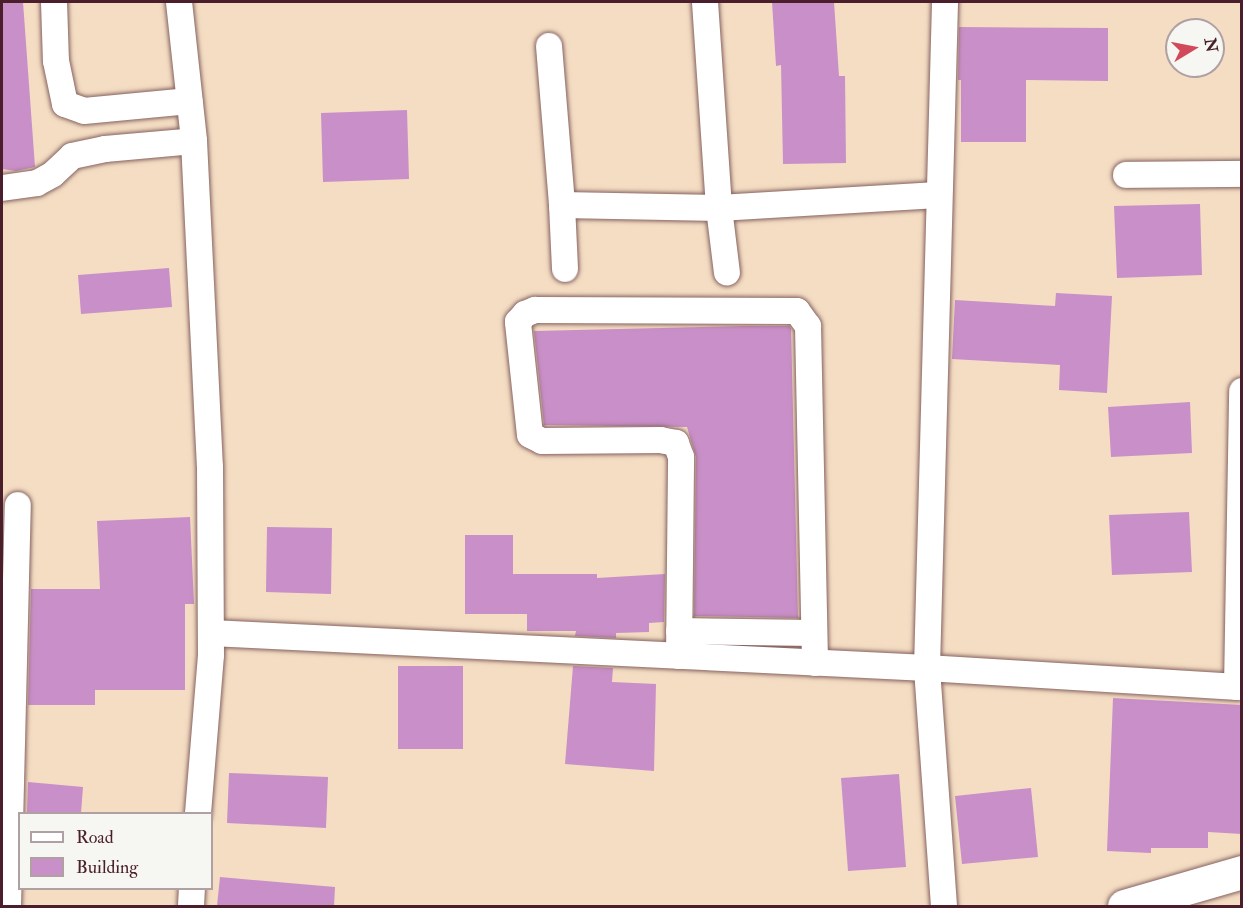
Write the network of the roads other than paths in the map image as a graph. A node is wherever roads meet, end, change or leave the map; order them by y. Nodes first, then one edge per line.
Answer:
1 (54, 2) edge
2 (179, 2) edge
3 (705, 2) edge
4 (945, 2) edge
5 (549, 46) dead end
6 (190, 101) junction
7 (194, 141) junction
8 (1242, 174) edge
9 (1126, 175) dead end
10 (2, 188) edge
11 (938, 195) junction
12 (562, 205) junction
13 (719, 208) junction
14 (565, 269) dead end
15 (727, 273) dead end
16 (1242, 390) edge
17 (18, 504) dead end
18 (211, 633) junction
19 (814, 633) junction
20 (679, 643) junction
21 (815, 663) junction
22 (927, 668) junction
23 (198, 812) edge
24 (1242, 872) edge
25 (192, 890) edge
26 (8, 906) edge
27 (191, 906) edge
28 (944, 906) edge
29 (1124, 906) edge

1 - 6 street
2 - 6 street
3 - 13 street
4 - 11 street
5 - 12 street
6 - 7 street
7 - 10 street
7 - 18 street
8 - 9 street
11 - 13 street
11 - 22 street
12 - 13 street
12 - 14 street
13 - 15 street
16 - 22 street
17 - 26 street
18 - 20 street
18 - 23 street
19 - 20 street
19 - 20 street
19 - 21 street
20 - 21 street
21 - 22 street
22 - 28 street
24 - 29 street
25 - 27 street

